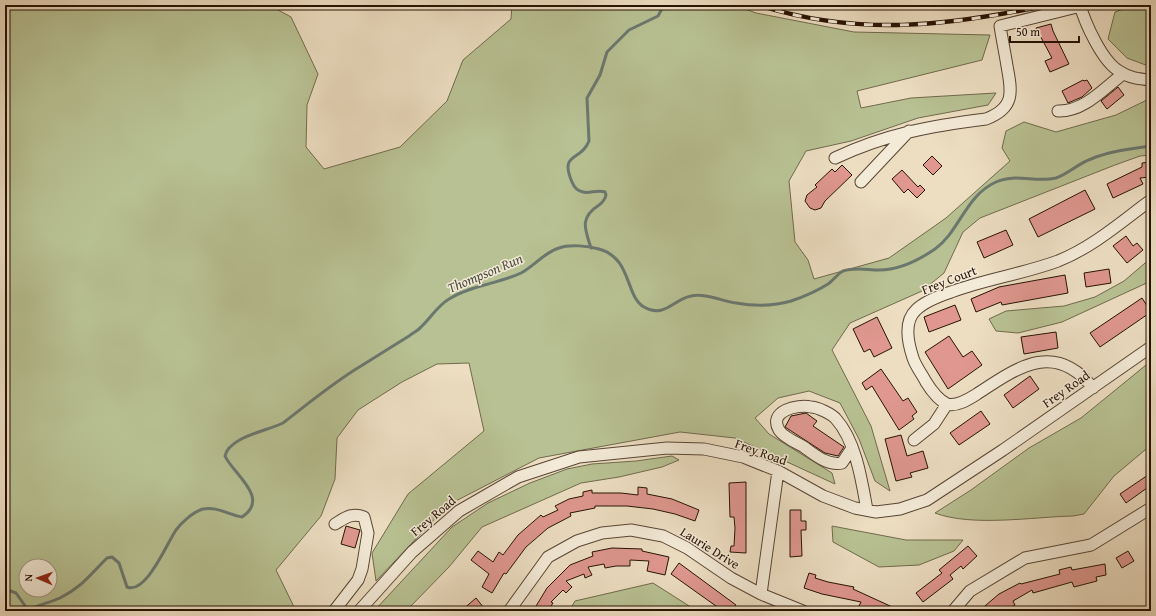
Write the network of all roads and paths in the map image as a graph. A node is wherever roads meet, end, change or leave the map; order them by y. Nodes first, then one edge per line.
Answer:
1 (1081, 6) edge
2 (1124, 74) junction
3 (1151, 80) edge
4 (1058, 111) dead end
5 (909, 130) junction
6 (835, 158) dead end
7 (861, 182) dead end
8 (1151, 200) edge
9 (1151, 347) edge
10 (1093, 388) junction
11 (947, 404) junction
12 (914, 440) dead end
13 (852, 448) junction
14 (778, 471) junction
15 (1151, 508) edge
16 (867, 510) junction
17 (335, 524) dead end
18 (761, 594) junction
19 (334, 611) edge
20 (359, 611) edge
21 (509, 611) edge
22 (803, 611) edge
23 (953, 611) edge

1 - 2 street
1 - 5 street
2 - 3 street
2 - 4 street
5 - 6 street
5 - 7 street
8 - 11 street, Frey Court
9 - 10 street, Frey Road
10 - 11 street
10 - 16 street, Frey Road
11 - 12 street
13 - 13 street
13 - 16 street
14 - 16 street, Frey Road
14 - 18 street
14 - 20 street, Frey Road
15 - 23 street
17 - 19 street
18 - 21 street, Laurie Drive
18 - 22 street, Laurie Drive

